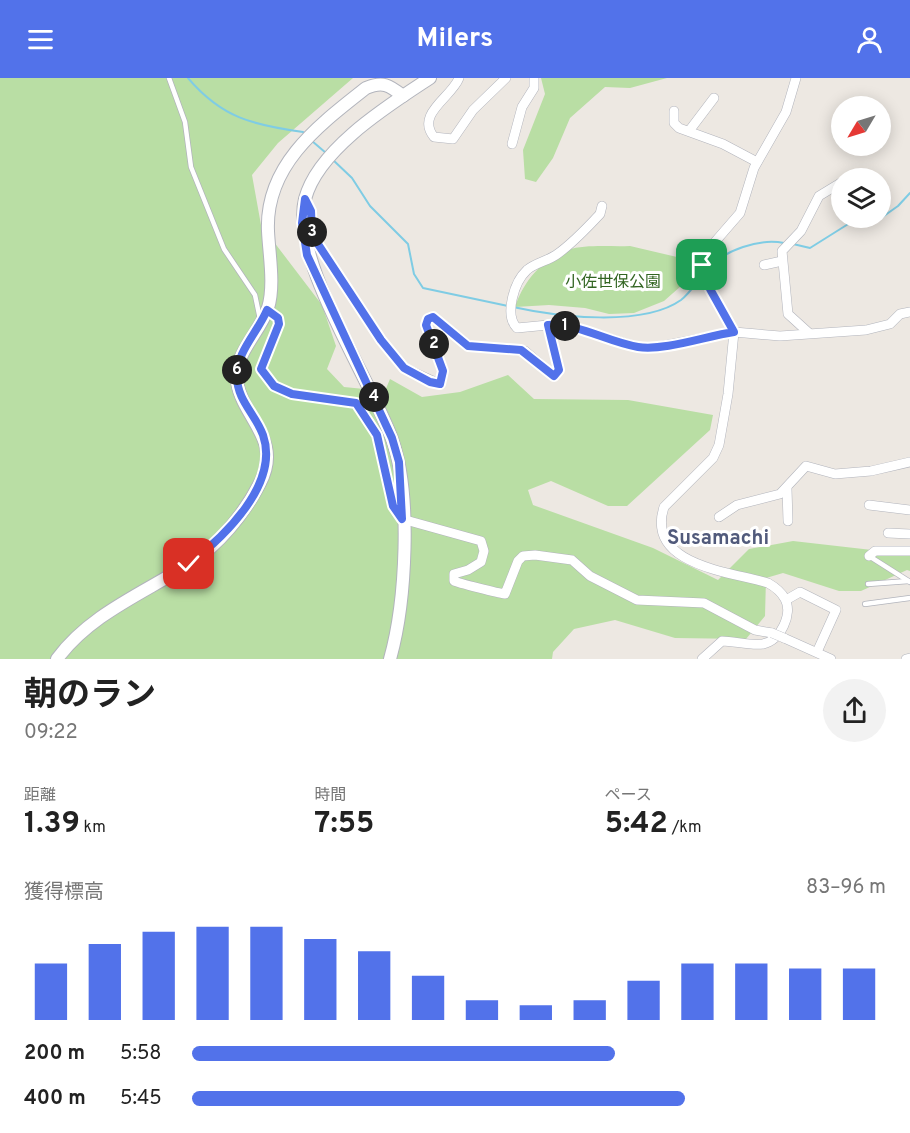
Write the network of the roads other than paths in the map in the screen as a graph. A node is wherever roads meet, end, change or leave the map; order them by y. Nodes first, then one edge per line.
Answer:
1 (169, 78) edge
2 (430, 78) edge
3 (459, 78) edge
4 (506, 78) edge
5 (534, 78) edge
6 (796, 78) edge
7 (403, 96) junction
8 (714, 98) dead end
9 (674, 111) dead end
10 (689, 131) junction
11 (512, 144) dead end
12 (757, 162) junction
13 (831, 189) edge
14 (305, 199) junction
15 (602, 206) dead end
16 (782, 261) junction
17 (764, 265) dead end
18 (267, 310) junction
19 (910, 312) edge
20 (261, 325) junction
21 (548, 325) junction
22 (734, 332) junction
23 (809, 333) junction
24 (910, 462) edge
25 (787, 489) junction
26 (869, 505) dead end
27 (910, 510) edge
28 (720, 517) dead end
29 (402, 519) junction
30 (788, 521) dead end
31 (888, 533) dead end
32 (910, 534) edge
33 (910, 551) edge
34 (869, 556) joint
35 (909, 581) edge
36 (868, 584) dead end
37 (910, 598) edge
38 (786, 600) junction
39 (865, 604) dead end
40 (817, 652) junction
41 (57, 659) edge
42 (390, 659) edge
43 (702, 659) edge
44 (831, 659) edge

1 - 20 lane
2 - 7 street
3 - 4 street
5 - 11 street
6 - 12 street
7 - 14 street
7 - 18 street
8 - 10 street
9 - 10 street
10 - 12 street
12 - 22 street
13 - 16 street
14 - 21 street
14 - 29 street
15 - 21 street
16 - 17 street
16 - 23 street
18 - 20 street
18 - 29 lane
19 - 23 street
20 - 41 street
21 - 22 street
22 - 23 street
22 - 38 street
24 - 25 street
25 - 28 street
25 - 30 street
26 - 27 street
29 - 40 street, bridge
29 - 42 street
31 - 32 street
33 - 34 street
34 - 35 lane
35 - 36 lane
37 - 39 lane
38 - 40 street
38 - 43 street
40 - 44 street

